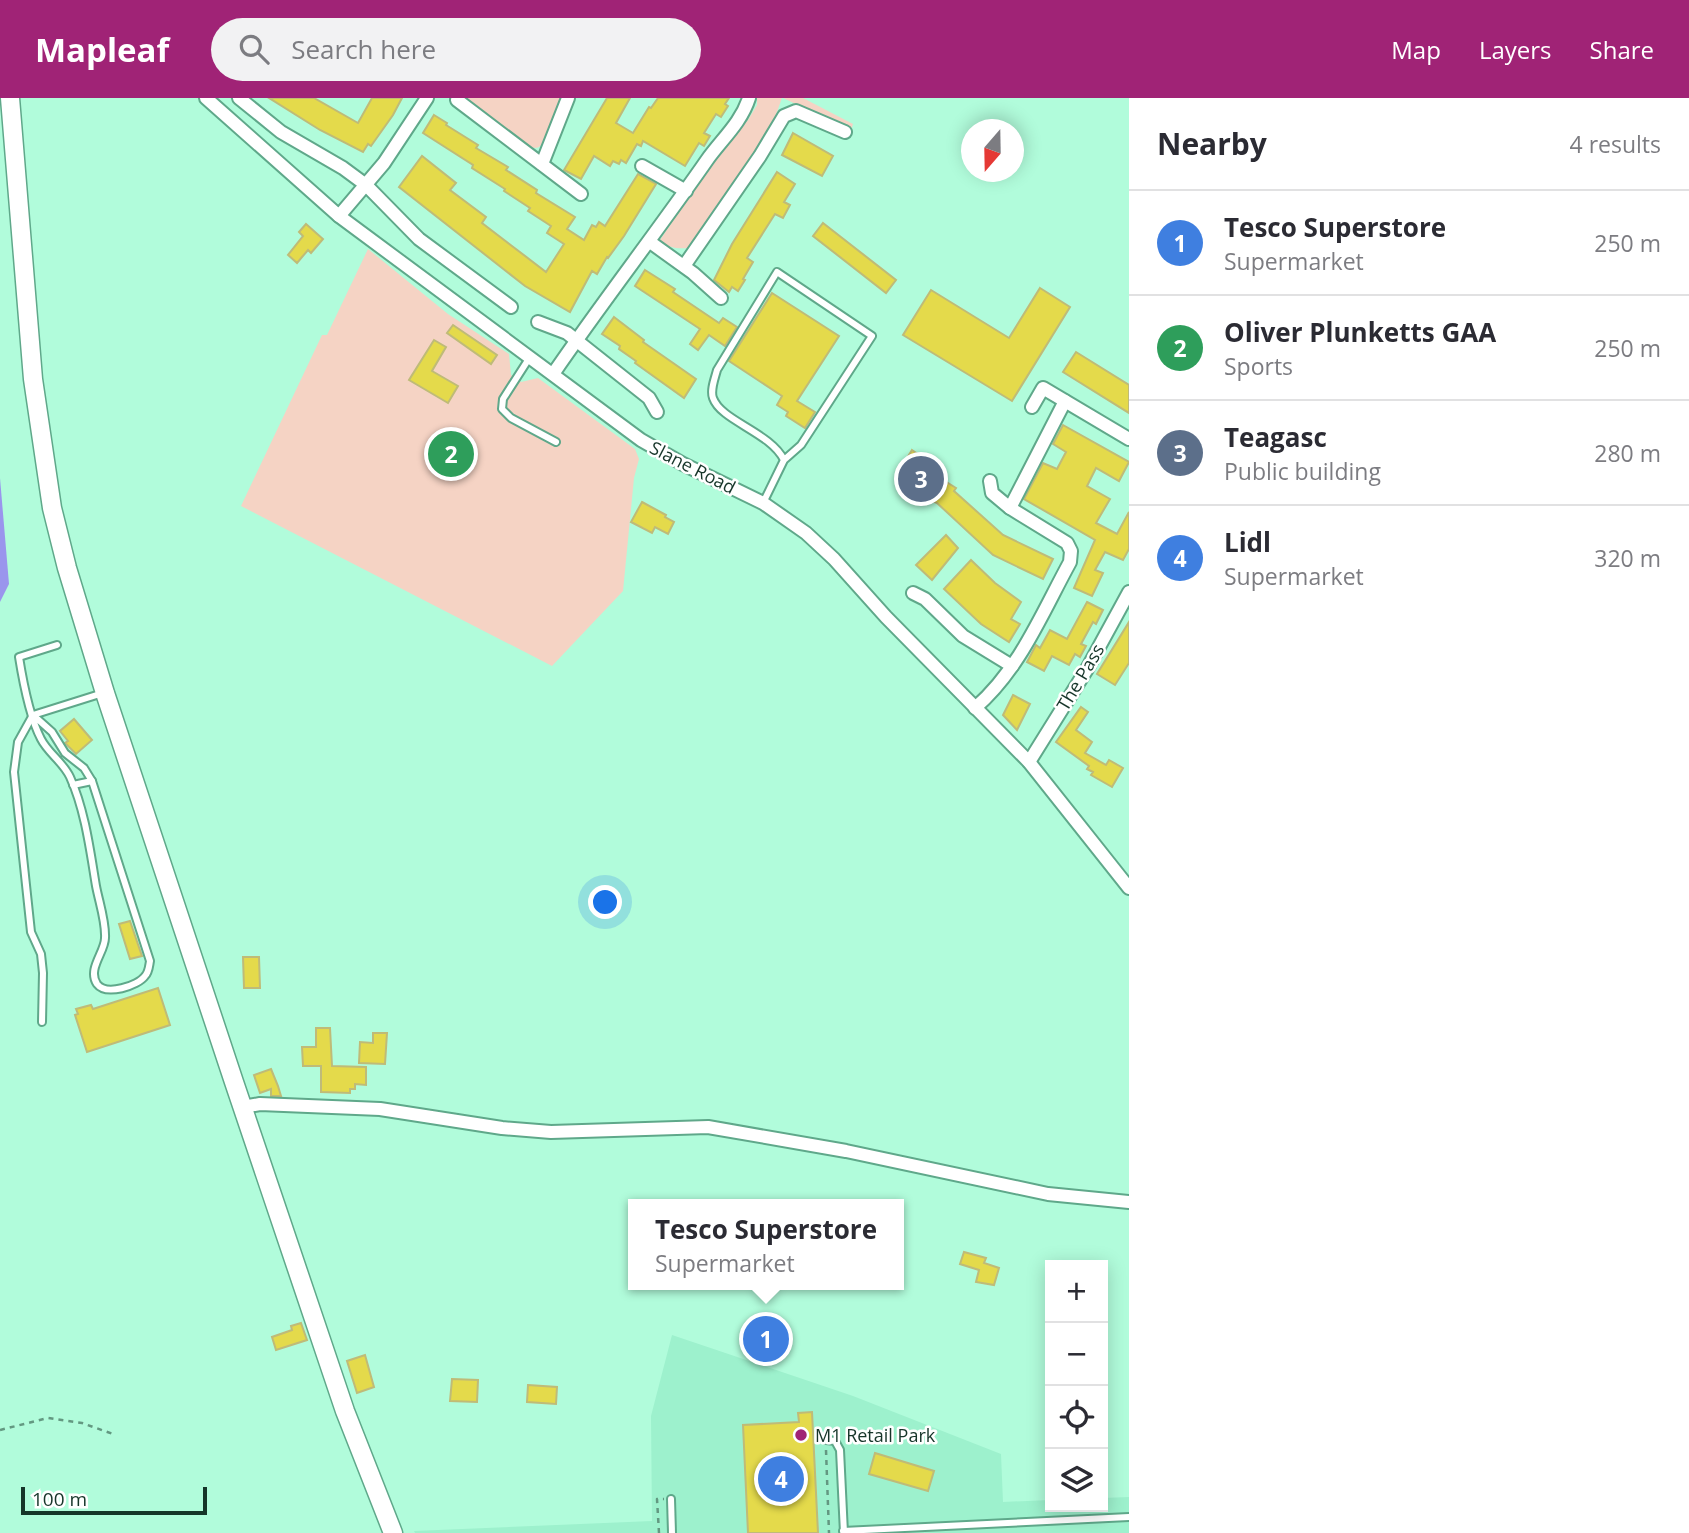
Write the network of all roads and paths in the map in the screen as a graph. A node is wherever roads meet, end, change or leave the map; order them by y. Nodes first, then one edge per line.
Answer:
1 (10, 98) edge
2 (206, 98) edge
3 (427, 98) edge
4 (568, 98) edge
5 (749, 98) edge
6 (246, 100) edge
7 (457, 100) dead end
8 (845, 132) dead end
9 (542, 164) junction
10 (642, 166) dead end
11 (366, 185) junction
12 (686, 191) junction
13 (581, 194) dead end
14 (339, 216) junction
15 (650, 242) junction
16 (684, 266) junction
17 (721, 298) dead end
18 (511, 307) dead end
19 (538, 322) dead end
20 (576, 340) junction
21 (530, 357) junction
22 (553, 373) junction
23 (1065, 401) junction
24 (1032, 407) dead end
25 (657, 412) dead end
26 (1129, 439) edge
27 (556, 442) dead end
28 (784, 460) junction
29 (990, 481) dead end
30 (763, 503) junction
31 (1010, 508) junction
32 (1129, 592) edge
33 (913, 593) dead end
34 (57, 645) dead end
35 (1012, 666) junction
36 (105, 693) junction
37 (975, 708) junction
38 (33, 715) junction
39 (1029, 762) junction
40 (92, 781) junction
41 (74, 785) junction
42 (1127, 881) edge
43 (42, 1022) dead end
44 (243, 1107) junction
45 (1129, 1202) edge
46 (0, 1430) edge
47 (113, 1434) dead end
48 (826, 1440) joint
49 (671, 1499) joint
50 (1129, 1517) edge
51 (844, 1532) edge
52 (394, 1533) edge
53 (659, 1533) edge
54 (672, 1533) edge
55 (829, 1533) edge

1 - 36 main road
2 - 14 street, Slane Road
3 - 11 street
4 - 9 street
5 - 12 street
6 - 11 street
7 - 9 street
8 - 16 street
9 - 13 street
10 - 12 street
11 - 14 street
11 - 18 street
12 - 15 street
14 - 21 street, Slane Road
15 - 16 street
15 - 20 street
16 - 17 street
19 - 20 street
20 - 22 street
20 - 25 street
21 - 22 street, Slane Road
21 - 27 lane
22 - 30 street, Slane Road
23 - 24 street
23 - 26 street
23 - 31 street
28 - 28 lane
28 - 30 lane
29 - 31 street
30 - 37 street, Slane Road
31 - 35 street
32 - 39 street, The Pass
33 - 35 street
34 - 38 lane
35 - 37 street
36 - 38 lane
36 - 44 main road
37 - 39 street, Slane Road
38 - 40 lane
38 - 41 lane
38 - 43 lane
39 - 42 street, Slane Road
40 - 41 lane
40 - 41 lane
44 - 45 street
44 - 52 main road
46 - 47 path
48 - 51 lane
48 - 55 path
49 - 53 path
49 - 54 lane
50 - 51 lane

